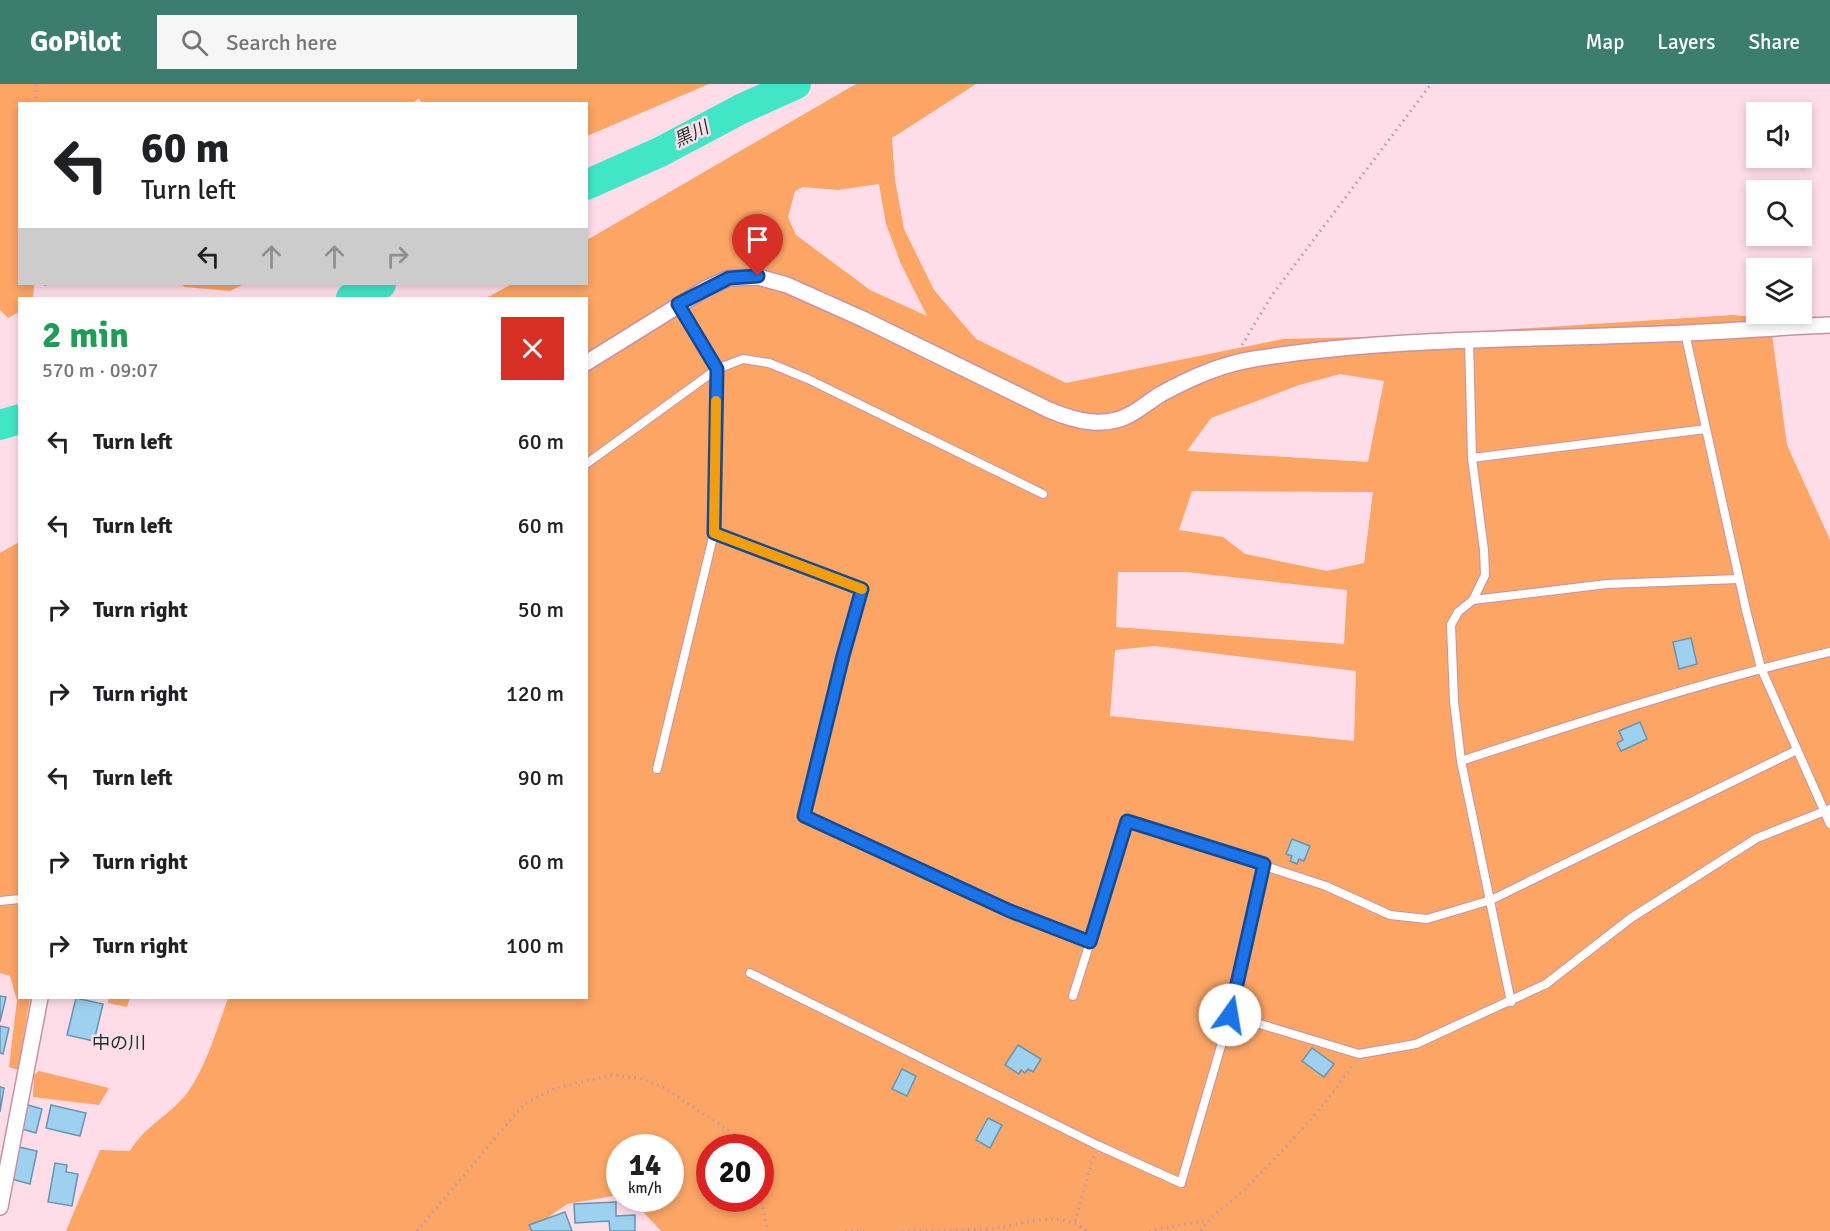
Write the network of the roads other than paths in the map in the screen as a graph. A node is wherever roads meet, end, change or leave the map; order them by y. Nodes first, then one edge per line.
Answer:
1 (678, 304) junction
2 (1830, 325) edge
3 (1685, 333) junction
4 (1468, 340) junction
5 (588, 362) edge
6 (717, 369) junction
7 (1706, 429) junction
8 (1472, 458) junction
9 (588, 463) edge
10 (1042, 494) dead end
11 (714, 533) junction
12 (1739, 579) junction
13 (1473, 600) junction
14 (1830, 652) edge
15 (1761, 668) junction
16 (1797, 750) junction
17 (1461, 761) junction
18 (657, 769) dead end
19 (1827, 810) edge
20 (1830, 824) edge
21 (1264, 864) junction
22 (18, 899) edge
23 (1491, 900) junction
24 (0, 901) edge
25 (1090, 942) junction
26 (750, 973) dead end
27 (1073, 996) dead end
28 (40, 999) edge
29 (1511, 1002) junction
30 (1230, 1015) junction
31 (0, 1207) edge

1 - 4 street
1 - 5 street
1 - 6 lane
2 - 3 street
3 - 4 street
3 - 7 lane
4 - 8 lane
6 - 9 lane
6 - 10 lane
6 - 11 lane
7 - 8 lane
7 - 12 lane
8 - 13 lane
11 - 18 lane
11 - 25 lane
12 - 13 lane
12 - 15 lane
13 - 17 lane
14 - 15 lane
15 - 16 lane
15 - 17 lane
16 - 19 lane
16 - 23 lane
17 - 23 lane
19 - 20 lane
19 - 29 lane
21 - 23 lane
21 - 25 lane
21 - 30 lane
22 - 24 lane
23 - 29 lane
25 - 27 lane
26 - 30 lane
28 - 31 street
29 - 30 lane

